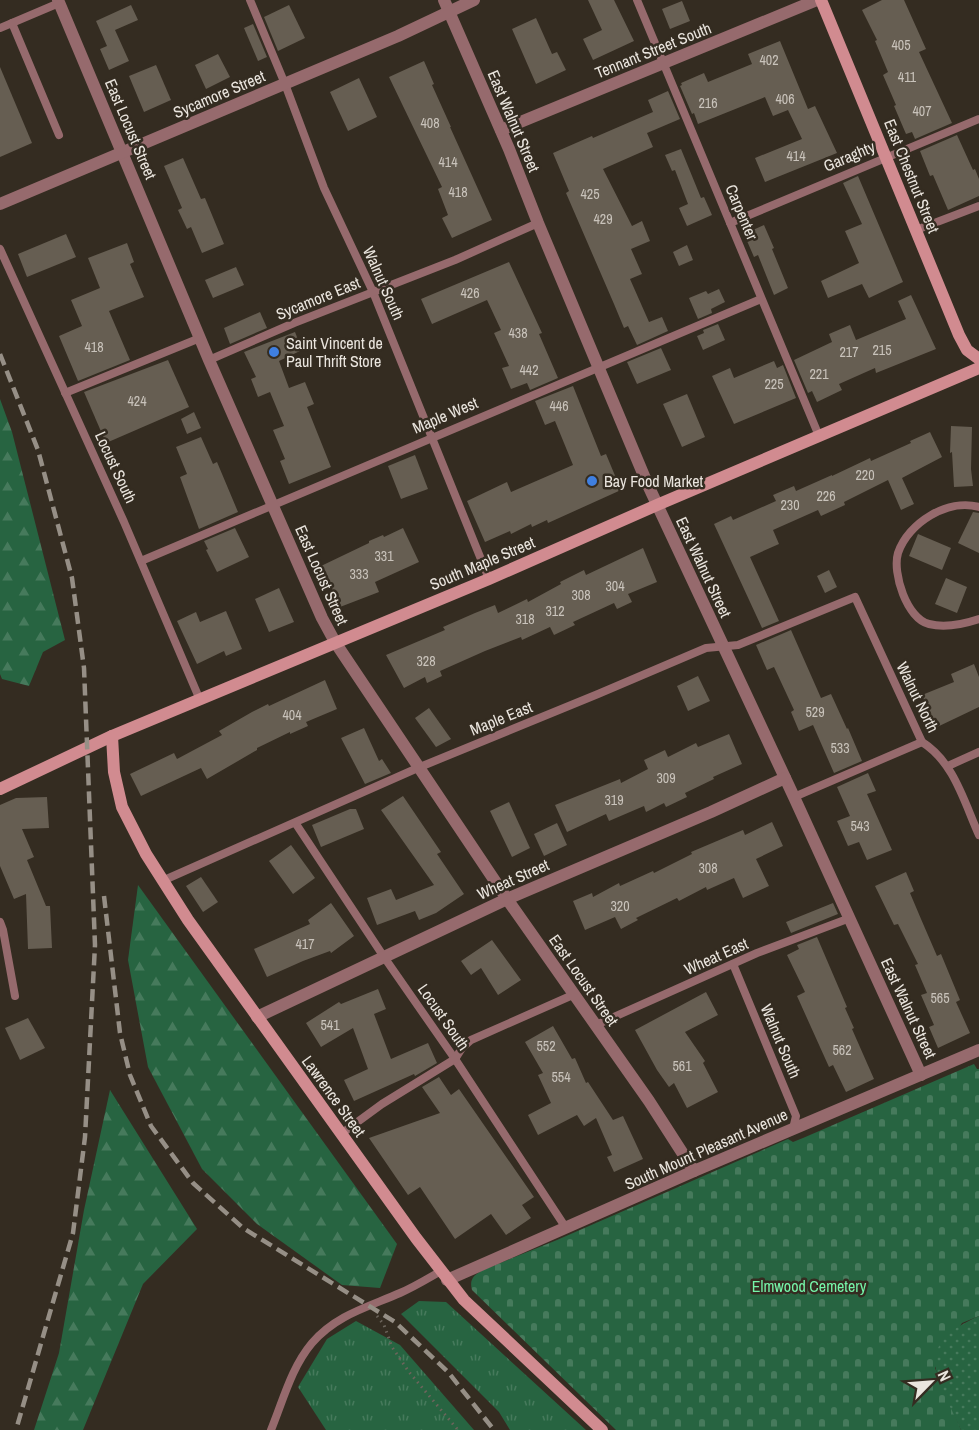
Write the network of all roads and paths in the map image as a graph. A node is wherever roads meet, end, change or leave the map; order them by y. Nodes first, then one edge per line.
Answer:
1 (250, 0) edge
2 (474, 0) edge
3 (637, 0) edge
4 (819, 0) edge
5 (59, 2) edge
6 (447, 6) edge
7 (12, 23) junction
8 (0, 28) edge
9 (662, 64) junction
10 (285, 84) junction
11 (979, 119) edge
12 (501, 130) junction
13 (59, 135) dead end
14 (123, 153) junction
15 (886, 157) junction
16 (0, 204) edge
17 (979, 206) edge
18 (538, 223) junction
19 (730, 223) junction
20 (916, 230) junction
21 (0, 249) edge
22 (373, 292) junction
23 (761, 299) junction
24 (200, 338) junction
25 (979, 359) edge
26 (209, 360) junction
27 (599, 368) junction
28 (979, 368) edge
29 (65, 393) junction
30 (819, 436) junction
31 (431, 437) junction
32 (272, 504) junction
33 (657, 505) junction
34 (979, 507) edge
35 (141, 561) junction
36 (489, 579) junction
37 (855, 597) joint
38 (979, 619) edge
39 (335, 642) junction
40 (723, 646) junction
41 (200, 700) junction
42 (112, 736) junction
43 (922, 742) junction
44 (979, 752) edge
45 (948, 766) junction
46 (420, 767) junction
47 (785, 778) junction
48 (0, 789) edge
49 (794, 797) junction
50 (296, 824) junction
51 (979, 835) edge
52 (162, 881) junction
53 (507, 899) junction
54 (850, 918) junction
55 (0, 922) edge
56 (384, 957) junction
57 (733, 964) junction
58 (575, 994) junction
59 (15, 996) dead end
60 (257, 1017) junction
61 (596, 1025) junction
62 (979, 1050) edge
63 (455, 1059) junction
64 (921, 1075) junction
65 (793, 1129) junction
66 (341, 1134) junction
67 (694, 1171) junction
68 (566, 1228) junction
69 (444, 1275) junction
70 (363, 1307) junction
71 (271, 1430) edge
72 (458, 1430) edge
73 (602, 1430) edge

1 - 10 lane, Walnut South
2 - 6 street, Sycamore Street
3 - 9 lane, Carpenter
4 - 9 street, Tennant Street South
4 - 15 street, East Chestnut Street
5 - 7 lane
5 - 14 street, East Locust Street
6 - 10 street, Sycamore Street
6 - 12 street, East Walnut Street
7 - 8 lane
7 - 13 lane
9 - 12 street, Tennant Street South
9 - 19 lane, Carpenter
10 - 14 street, Sycamore Street
10 - 22 lane, Walnut South
11 - 15 lane, Garaghty
12 - 18 street, East Walnut Street
14 - 16 street, Sycamore Street
14 - 24 street, East Locust Street
15 - 19 lane, Garaghty
15 - 20 street, East Chestnut Street
17 - 20 lane
18 - 22 lane, Sycamore East
18 - 27 street, East Walnut Street
19 - 23 lane, Carpenter
20 - 25 street, East Chestnut Street
21 - 29 lane, Locust South
22 - 26 lane, Sycamore East
22 - 31 lane, Walnut South
23 - 27 lane, Maple West
23 - 30 lane, Carpenter
24 - 26 street, East Locust Street
24 - 29 lane
26 - 32 street, East Locust Street
27 - 31 lane, Maple West
27 - 33 street, East Walnut Street
28 - 30 street, South Maple Street
29 - 35 lane, Locust South
30 - 33 street, South Maple Street
31 - 32 lane, Maple West
31 - 36 lane, Walnut South
32 - 35 lane, Maple West
32 - 39 street, East Locust Street
33 - 36 street, South Maple Street
33 - 40 street, East Walnut Street
34 - 38 lane
35 - 41 lane, Locust South
36 - 39 street, South Maple Street
37 - 40 lane, Maple East
37 - 43 lane, Walnut North
39 - 41 street, South Maple Street
39 - 46 street, East Locust Street
40 - 46 lane, Maple East
40 - 47 street, East Walnut Street
41 - 42 street, South Maple Street
42 - 48 street, South Maple Street
42 - 52 street, Lawrence Street
43 - 45 lane, Walnut North
43 - 49 lane
44 - 45 lane
45 - 51 lane, Walnut North
46 - 50 lane, Maple East
46 - 53 street, East Locust Street
47 - 49 street, East Walnut Street
47 - 53 street, Wheat Street
49 - 54 street, East Walnut Street
50 - 52 lane, Maple East
50 - 56 lane, Locust South
52 - 60 street, Lawrence Street
53 - 56 street, Wheat Street
53 - 58 street, East Locust Street
54 - 57 lane, Wheat East
54 - 64 street, East Walnut Street
55 - 59 lane
56 - 60 street, Wheat Street
56 - 63 lane, Locust South
57 - 61 lane, Wheat East
57 - 65 lane, Walnut South
58 - 61 street, East Locust Street
58 - 63 lane
60 - 66 street, Lawrence Street
61 - 67 street, East Locust Street
62 - 64 street, South Mount Pleasant Avenue
63 - 66 lane
63 - 68 lane, Locust South
64 - 65 street, South Mount Pleasant Avenue
65 - 67 street, South Mount Pleasant Avenue
66 - 69 street, Lawrence Street
67 - 68 street, South Mount Pleasant Avenue
68 - 69 street, South Mount Pleasant Avenue
69 - 70 lane
69 - 73 street, Lawrence Street
70 - 71 lane
70 - 72 path

